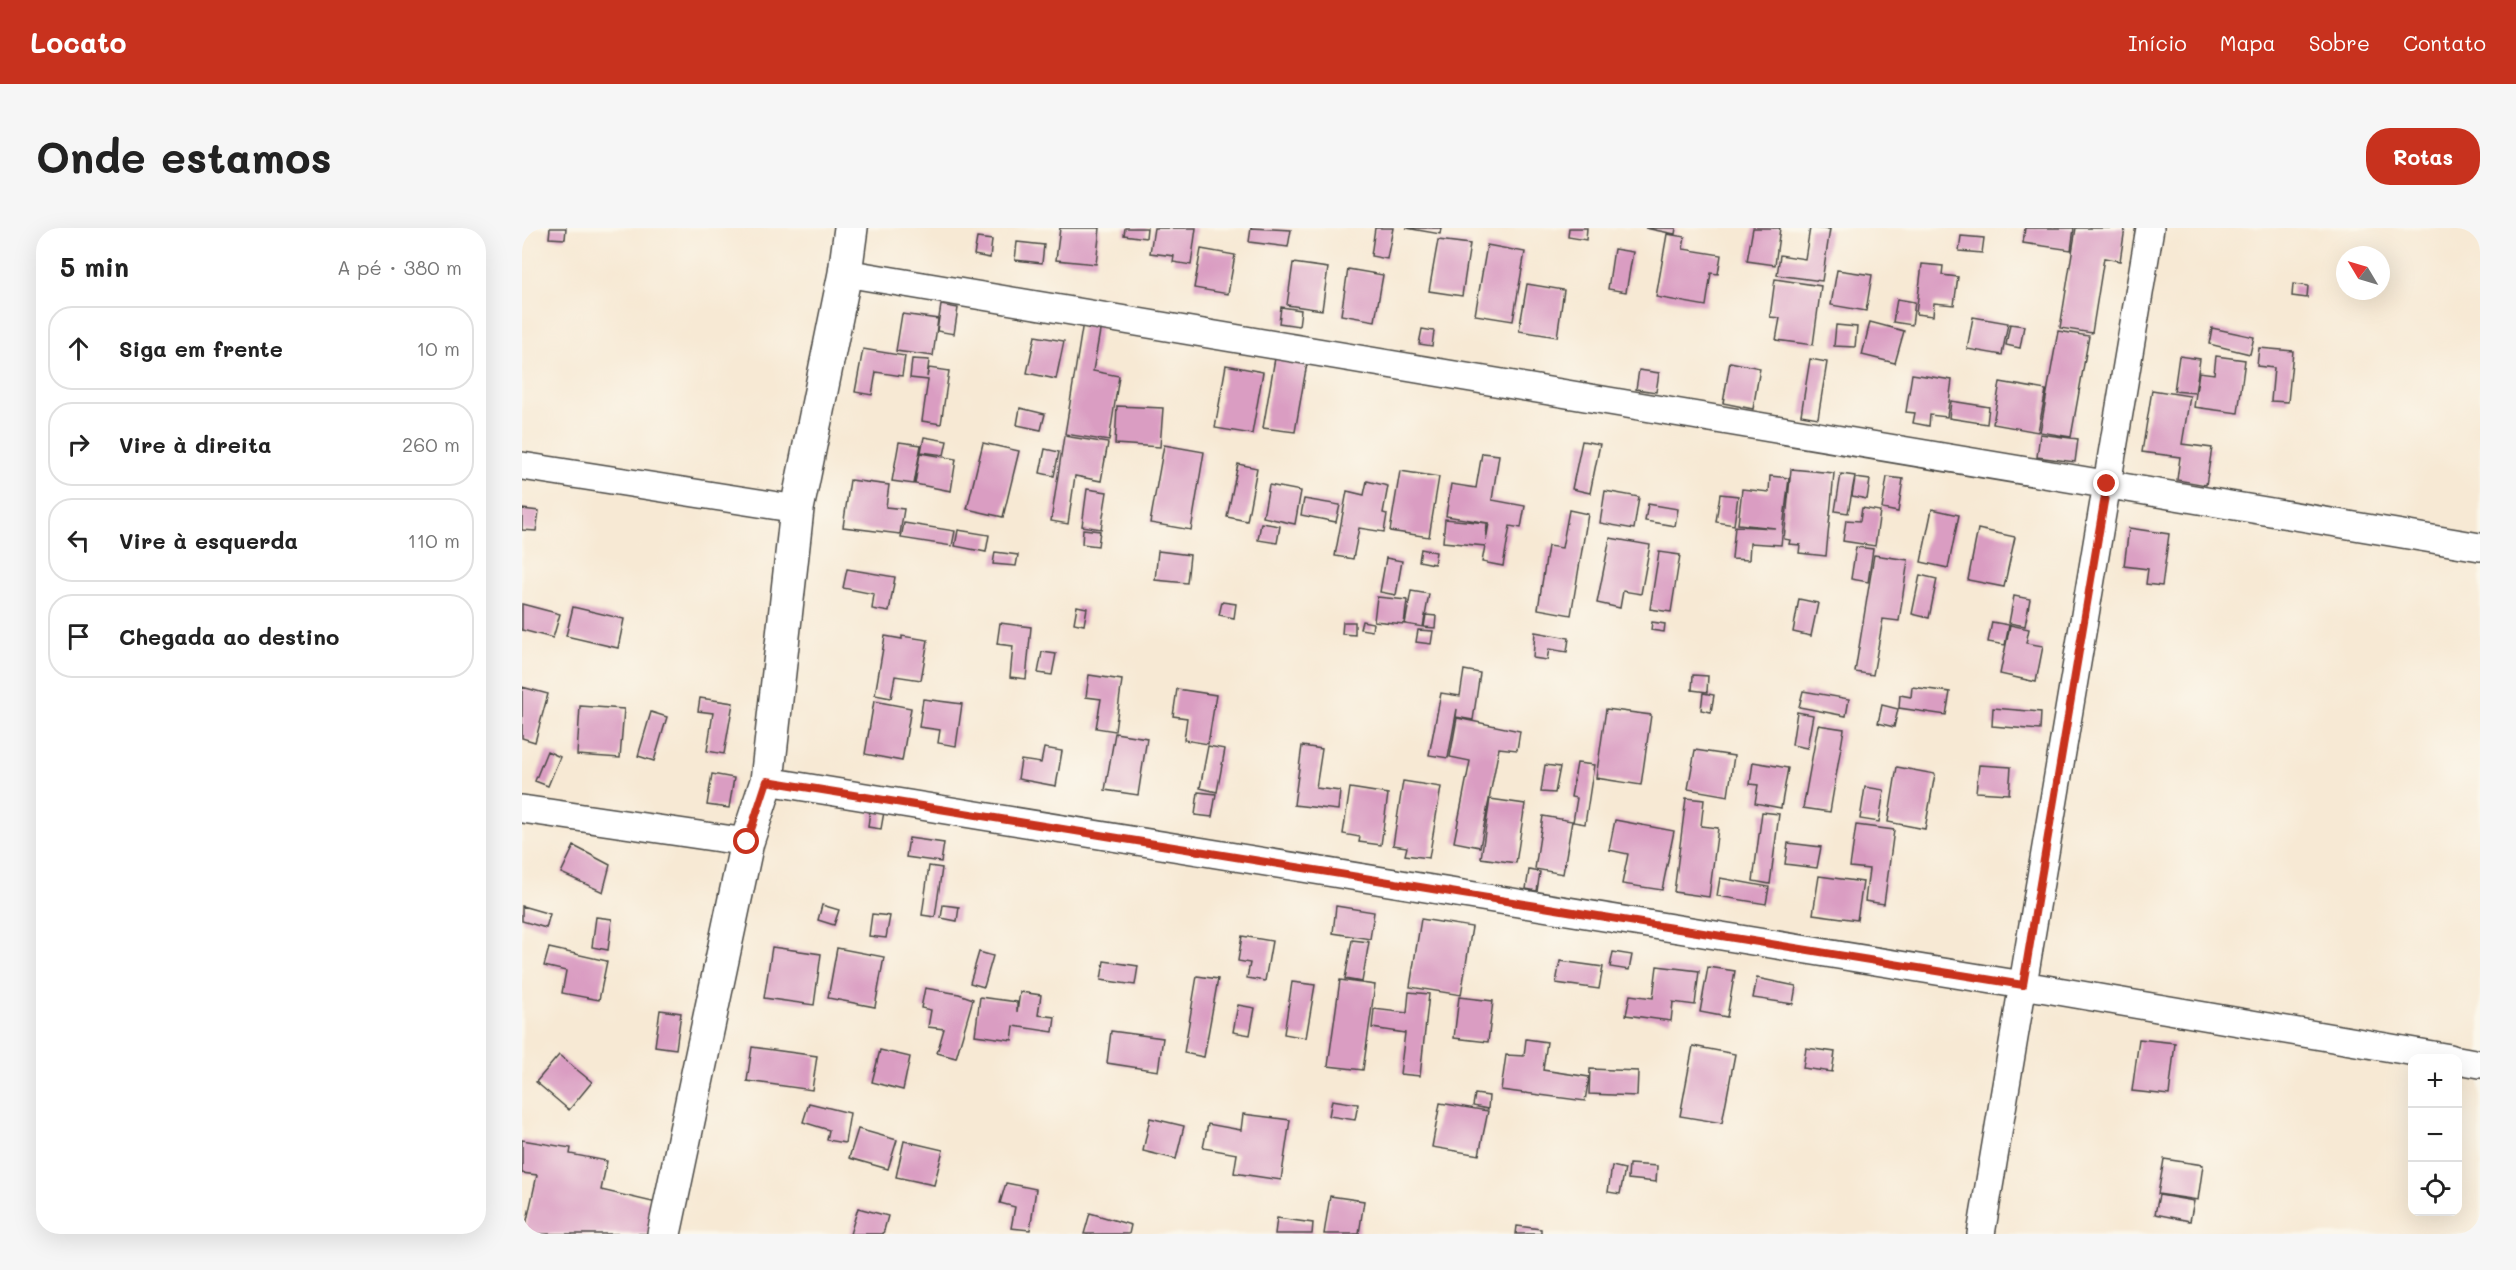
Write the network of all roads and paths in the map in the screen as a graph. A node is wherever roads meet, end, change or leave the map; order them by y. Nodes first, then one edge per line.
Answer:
1 (851, 228) edge
2 (2150, 228) edge
3 (845, 273) junction
4 (522, 466) edge
5 (2107, 484) junction
6 (798, 508) junction
7 (2480, 547) edge
8 (767, 781) junction
9 (522, 809) edge
10 (747, 842) junction
11 (2023, 985) junction
12 (2421, 1054) edge
13 (2462, 1061) edge
14 (2480, 1064) edge
15 (664, 1234) edge
16 (1981, 1234) edge

1 - 3 street
2 - 5 street
3 - 5 street
3 - 6 street
4 - 6 street
5 - 7 street
5 - 11 street
6 - 8 street
8 - 10 street
8 - 11 street
9 - 10 street
10 - 15 street
11 - 12 street
11 - 16 street
13 - 14 street

